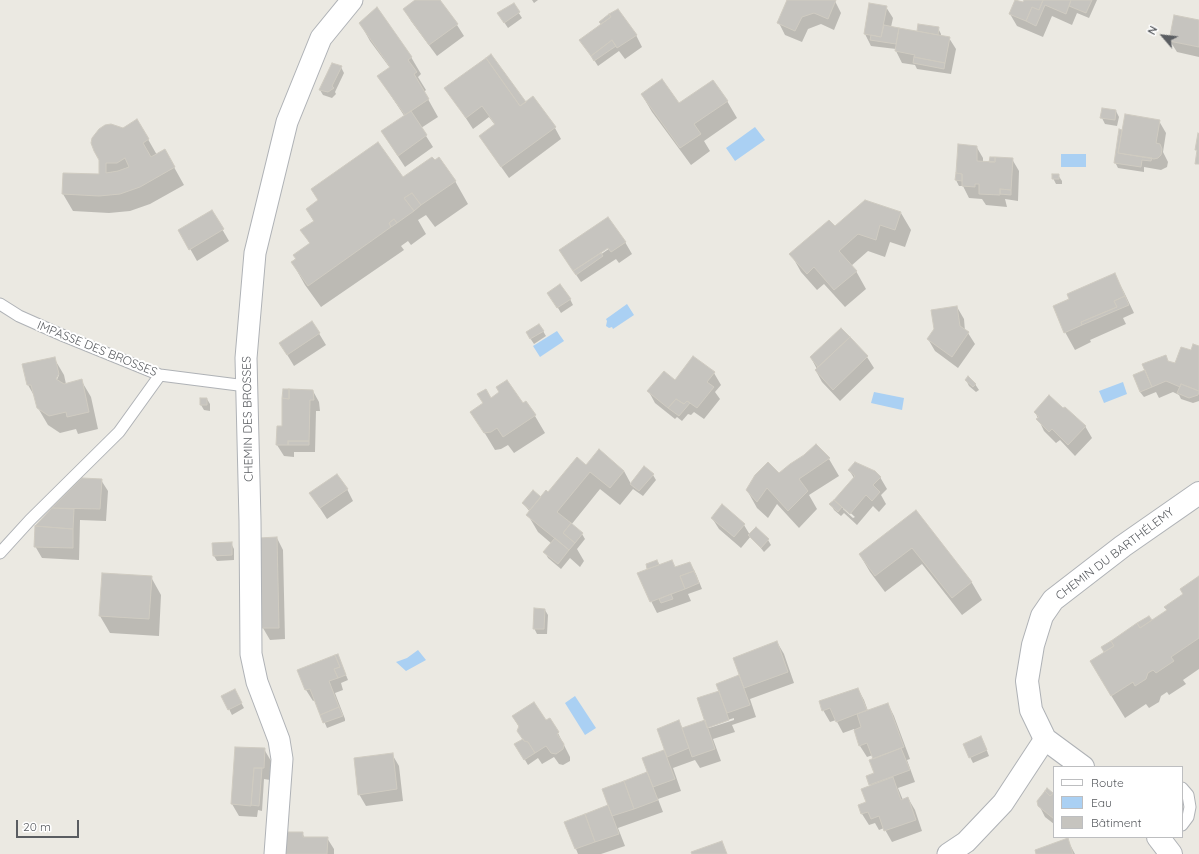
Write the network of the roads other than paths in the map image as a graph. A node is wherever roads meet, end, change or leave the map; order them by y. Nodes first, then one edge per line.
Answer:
1 (352, 0) edge
2 (0, 304) edge
3 (160, 375) junction
4 (246, 386) junction
5 (1199, 493) edge
6 (0, 553) edge
7 (1045, 739) junction
8 (1082, 766) edge
9 (1183, 789) edge
10 (1183, 824) edge
11 (275, 854) edge
12 (948, 854) edge

1 - 4 street, CHEMIN DES BROSSES
2 - 3 lane, IMPASSE DES BROSSES
3 - 4 lane, IMPASSE DES BROSSES
3 - 6 lane
4 - 11 street, CHEMIN DES BROSSES
5 - 7 street, CHEMIN DU BARTHÉLEMY
7 - 8 street, CHEMIN DU BARTHÉLEMY
7 - 12 street
9 - 10 lane

